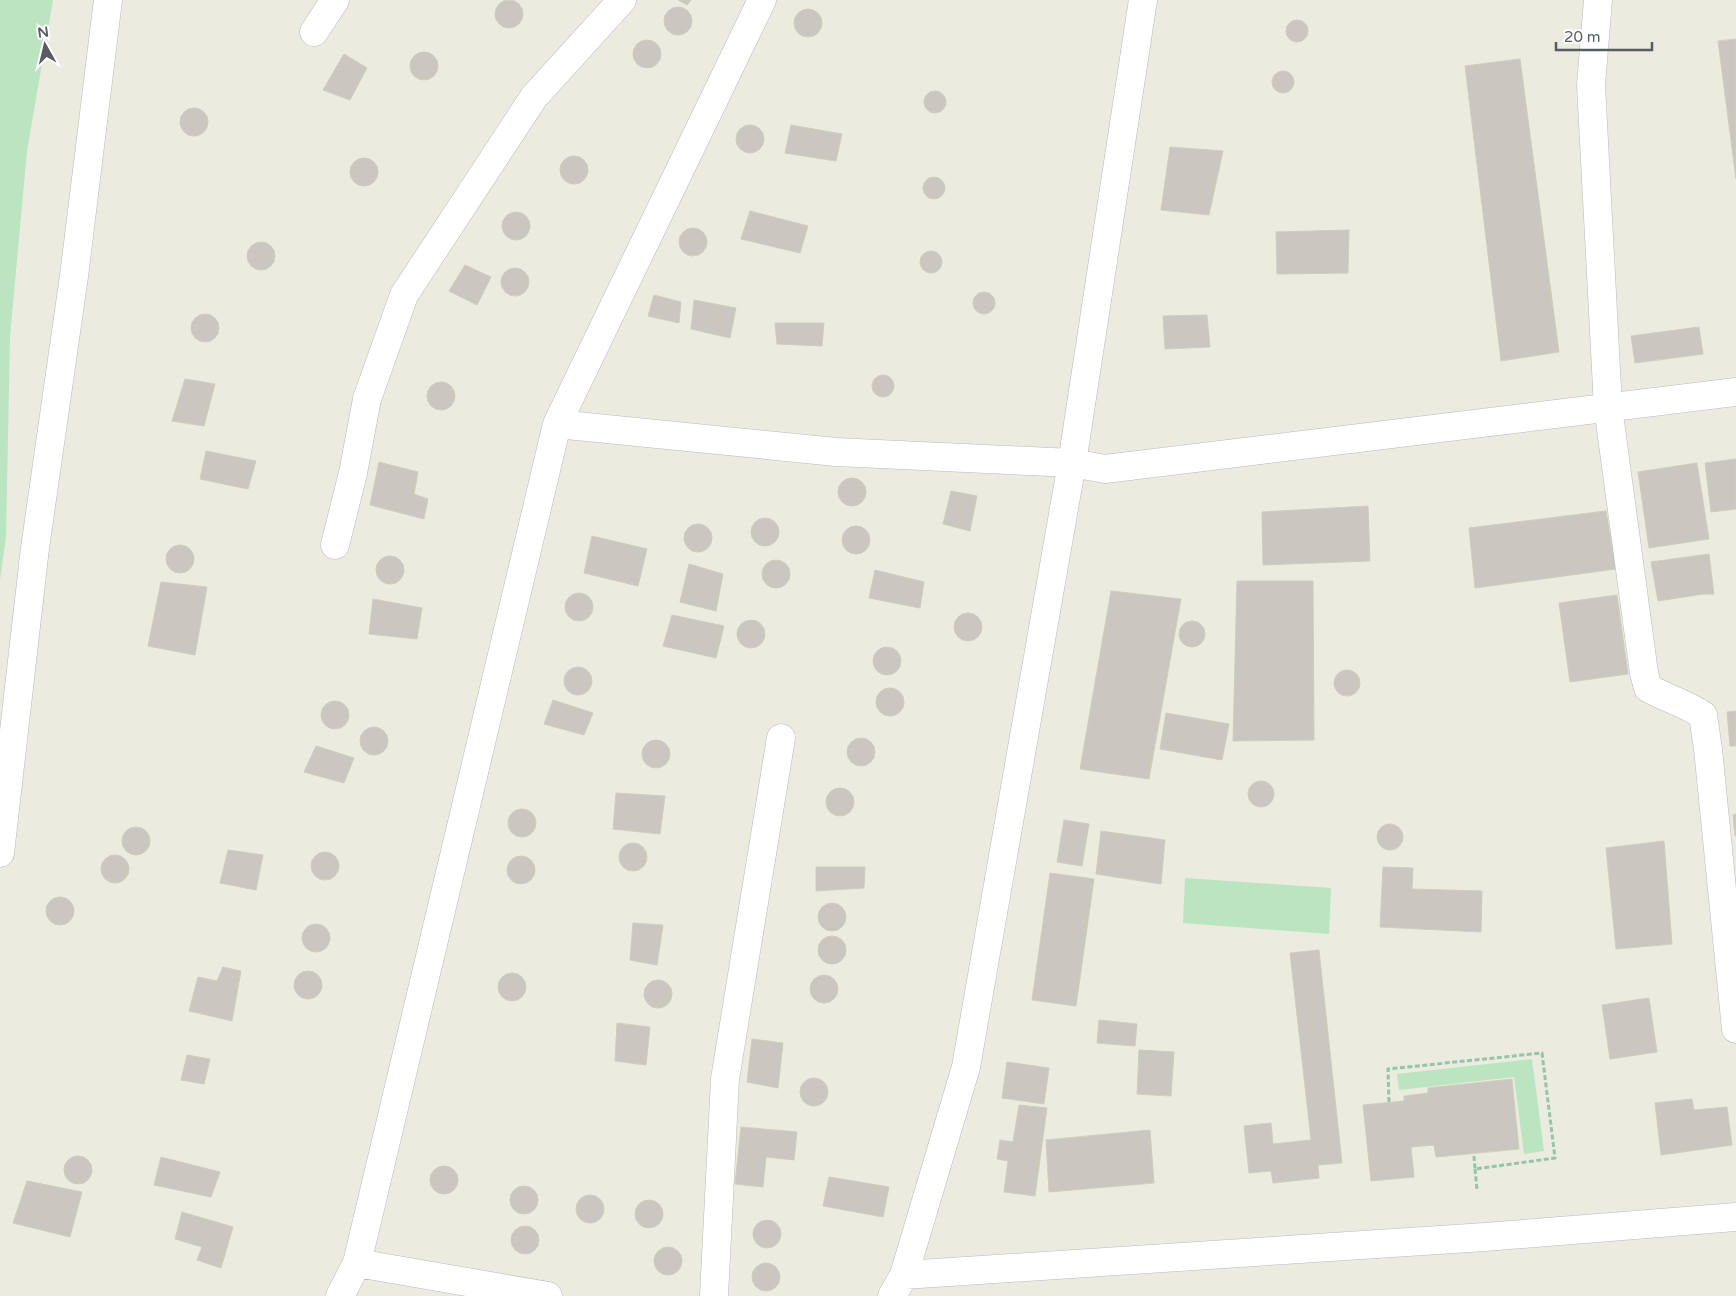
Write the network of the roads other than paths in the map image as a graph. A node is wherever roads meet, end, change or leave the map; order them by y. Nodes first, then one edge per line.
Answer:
1 (108, 0) edge
2 (335, 0) edge
3 (622, 0) edge
4 (762, 0) edge
5 (1143, 0) edge
6 (1598, 0) edge
7 (314, 32) dead end
8 (1736, 392) edge
9 (1608, 407) junction
10 (557, 424) junction
11 (1072, 463) junction
12 (334, 545) dead end
13 (781, 738) dead end
14 (0, 853) edge
15 (1736, 1029) edge
16 (1736, 1217) edge
17 (357, 1263) junction
18 (898, 1285) edge
19 (340, 1296) edge
20 (548, 1296) edge
21 (714, 1296) edge

1 - 14 street
2 - 7 street
3 - 12 street
4 - 10 street
5 - 11 street
6 - 9 street
8 - 9 street
9 - 11 street
9 - 15 street
10 - 11 street
10 - 17 street
11 - 18 street
13 - 21 street
16 - 18 street
17 - 19 street
17 - 20 street

